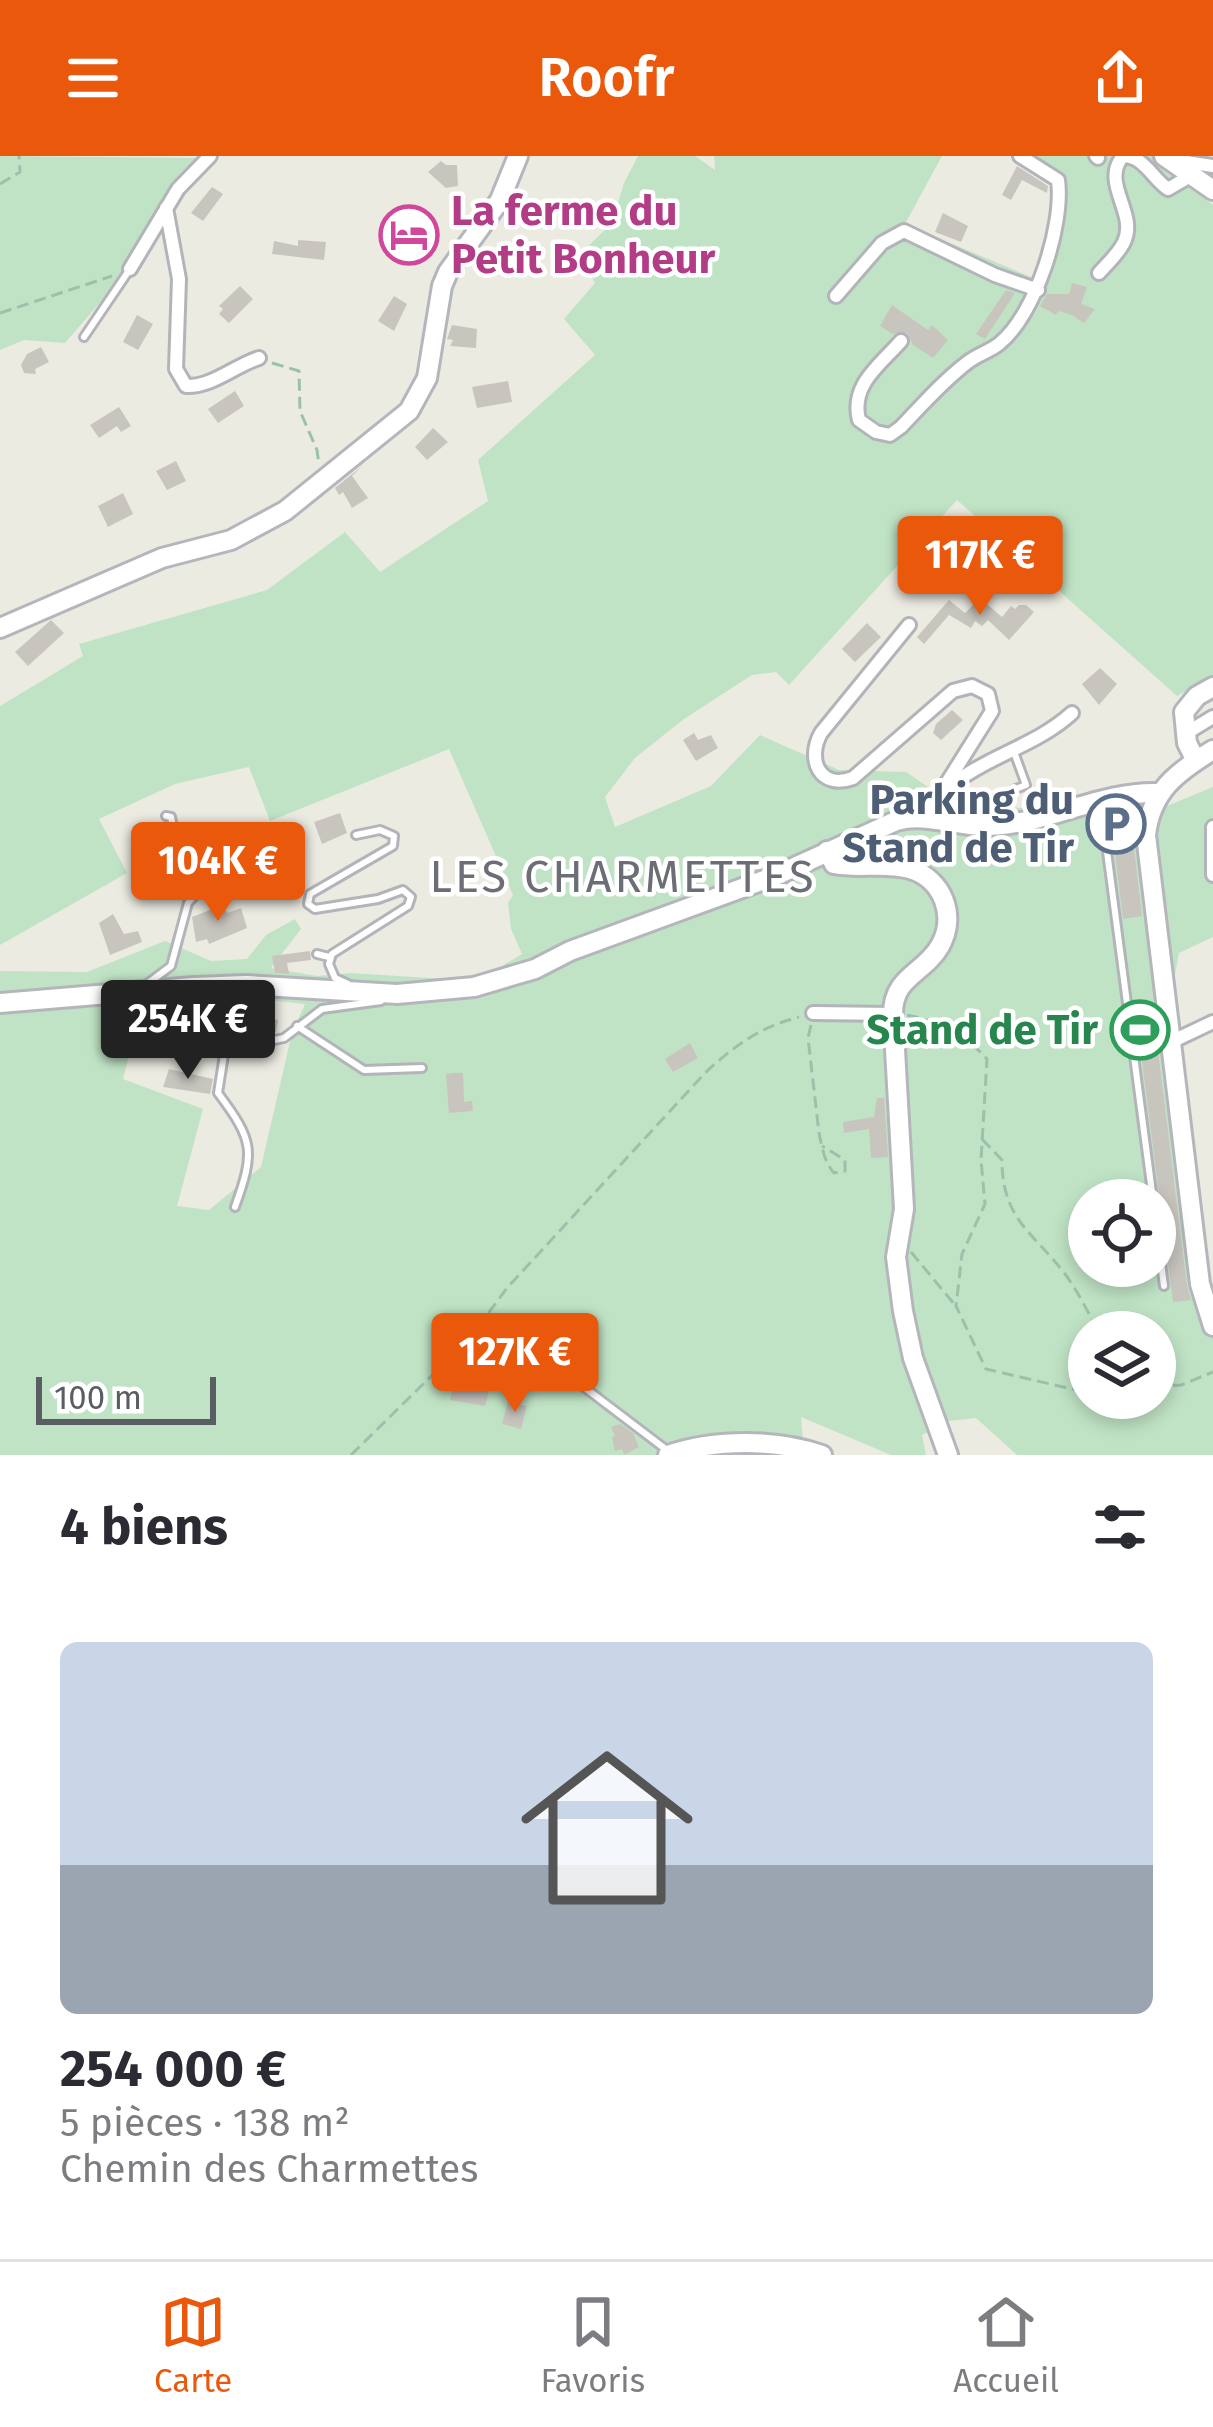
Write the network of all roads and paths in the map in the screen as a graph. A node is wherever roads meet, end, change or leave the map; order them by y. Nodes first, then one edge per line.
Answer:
1 (20, 156) edge
2 (210, 156) edge
3 (518, 156) edge
4 (1020, 156) edge
5 (1167, 158) edge
6 (1213, 166) edge
7 (1192, 175) junction
8 (0, 184) edge
9 (1213, 190) edge
10 (166, 208) junction
11 (130, 269) junction
12 (1099, 274) dead end
13 (1038, 290) junction
14 (836, 296) dead end
15 (0, 313) edge
16 (84, 337) dead end
17 (901, 341) dead end
18 (259, 358) joint
19 (314, 488) junction
20 (908, 625) dead end
21 (0, 628) edge
22 (1213, 687) edge
23 (1072, 713) dead end
24 (1198, 726) edge
25 (1013, 752) junction
26 (1206, 755) edge
27 (943, 789) junction
28 (1013, 790) dead end
29 (1158, 793) junction
30 (1114, 798) junction
31 (166, 816) dead end
32 (928, 819) junction
33 (1213, 827) edge
34 (356, 835) dead end
35 (828, 855) junction
36 (264, 858) dead end
37 (1213, 874) edge
38 (206, 884) junction
39 (317, 954) dead end
40 (329, 957) junction
41 (363, 991) junction
42 (137, 993) junction
43 (397, 994) junction
44 (0, 1004) edge
45 (813, 1013) junction
46 (893, 1014) junction
47 (1213, 1022) edge
48 (297, 1026) junction
49 (1173, 1041) junction
50 (422, 1068) dead end
51 (982, 1139) junction
52 (822, 1146) junction
53 (1150, 1179) edge
54 (235, 1207) dead end
55 (899, 1236) junction
56 (956, 1306) junction
57 (1087, 1311) edge
58 (1213, 1326) edge
59 (1213, 1372) edge
60 (510, 1381) dead end
61 (1176, 1385) edge
62 (1068, 1388) edge
63 (670, 1454) edge
64 (351, 1455) edge
65 (823, 1455) edge
66 (948, 1455) edge

1 - 8 path
2 - 10 street
3 - 19 street
4 - 13 street
5 - 6 street
5 - 7 street
7 - 9 street
7 - 12 street
10 - 11 street
10 - 18 street
11 - 15 path
11 - 16 lane
13 - 14 street
13 - 17 street
18 - 19 path
19 - 21 street
20 - 27 street
22 - 24 street
23 - 25 street
24 - 26 street
25 - 27 street
25 - 28 lane
26 - 29 street
27 - 32 street
29 - 30 street
29 - 49 street
30 - 32 street
30 - 53 lane
31 - 38 lane
32 - 35 street
33 - 37 street
34 - 40 lane
35 - 43 street
35 - 46 street
36 - 38 lane
38 - 42 lane
39 - 40 lane
40 - 41 lane
41 - 42 street
41 - 43 street
42 - 44 street
43 - 48 lane
45 - 46 street
45 - 52 path
45 - 64 path
46 - 51 path
46 - 55 street
47 - 49 street
48 - 50 lane
48 - 54 lane
49 - 58 street
51 - 56 path
51 - 57 path
52 - 52 path
55 - 56 path
55 - 66 street
56 - 62 path
59 - 61 path
60 - 63 lane
63 - 65 street

